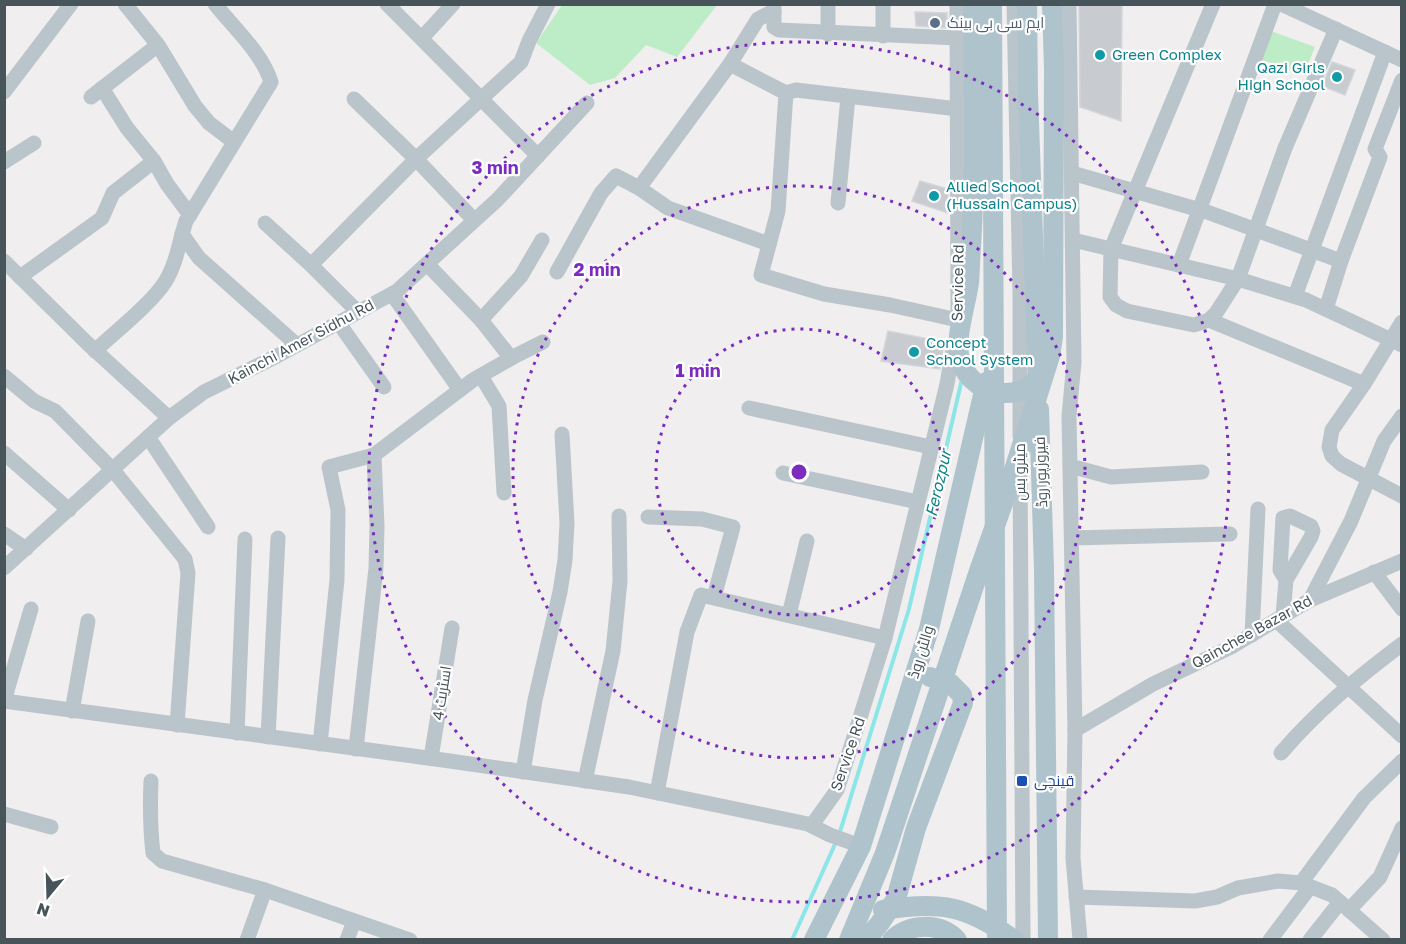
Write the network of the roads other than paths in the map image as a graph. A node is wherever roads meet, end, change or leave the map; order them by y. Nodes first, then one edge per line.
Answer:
1 (71, 4) edge
2 (125, 4) edge
3 (215, 4) edge
4 (387, 4) edge
5 (453, 4) edge
6 (548, 4) edge
7 (828, 4) edge
8 (883, 4) edge
9 (957, 4) edge
10 (973, 4) edge
11 (992, 4) edge
12 (1014, 4) edge
13 (1027, 4) edge
14 (1052, 4) edge
15 (1069, 4) edge
16 (1213, 4) edge
17 (1275, 4) edge
18 (1281, 4) edge
19 (774, 8) edge
20 (1336, 29) junction
21 (828, 34) junction
22 (883, 36) junction
23 (422, 38) junction
24 (958, 38) junction
25 (159, 45) junction
26 (1385, 52) junction
27 (1401, 60) edge
28 (730, 64) junction
29 (1401, 80) edge
30 (4, 92) edge
31 (786, 93) junction
32 (848, 97) junction
33 (481, 98) junction
34 (354, 99) dead end
35 (587, 103) dead end
36 (958, 109) junction
37 (234, 142) junction
38 (34, 143) dead end
39 (538, 156) junction
40 (416, 159) junction
41 (154, 161) junction
42 (4, 162) edge
43 (1072, 173) junction
44 (639, 188) junction
45 (1134, 191) junction
46 (838, 203) dead end
47 (1199, 209) junction
48 (190, 215) junction
49 (474, 220) junction
50 (265, 223) dead end
51 (1255, 229) junction
52 (182, 234) junction
53 (542, 240) dead end
54 (1073, 240) junction
55 (769, 244) junction
56 (1111, 249) junction
57 (1312, 250) junction
58 (4, 261) edge
59 (1341, 261) junction
60 (427, 264) junction
61 (311, 265) junction
62 (1179, 265) junction
63 (557, 272) dead end
64 (20, 277) junction
65 (1238, 279) junction
66 (392, 294) junction
67 (1294, 296) junction
68 (1326, 309) junction
69 (358, 312) junction
70 (481, 320) junction
71 (958, 320) junction
72 (1209, 320) junction
73 (338, 322) junction
74 (1401, 322) edge
75 (543, 342) dead end
76 (1396, 343) edge
77 (297, 345) junction
78 (95, 351) junction
79 (993, 352) junction
80 (1050, 356) junction
81 (511, 358) junction
82 (481, 375) junction
83 (4, 376) edge
84 (1364, 384) junction
85 (384, 387) dead end
86 (460, 390) junction
87 (749, 408) dead end
88 (169, 418) junction
89 (1400, 422) edge
90 (562, 434) dead end
91 (148, 437) junction
92 (932, 447) junction
93 (4, 453) edge
94 (374, 455) junction
95 (1070, 466) junction
96 (113, 470) junction
97 (1202, 472) dead end
98 (783, 473) dead end
99 (1368, 479) junction
100 (504, 493) dead end
101 (1401, 496) edge
102 (918, 502) junction
103 (1258, 509) dead end
104 (69, 510) junction
105 (619, 516) dead end
106 (648, 518) dead end
107 (208, 527) dead end
108 (4, 534) edge
109 (1230, 534) dead end
110 (1071, 537) junction
111 (278, 538) dead end
112 (245, 539) dead end
113 (807, 541) dead end
114 (26, 549) junction
115 (1401, 561) edge
116 (4, 568) edge
117 (1374, 572) junction
118 (1286, 580) dead end
119 (714, 597) junction
120 (1310, 600) junction
121 (31, 609) dead end
122 (1401, 609) edge
123 (789, 615) junction
124 (1280, 618) junction
125 (88, 621) dead end
126 (452, 628) dead end
127 (1252, 634) junction
128 (885, 638) junction
129 (1401, 644) edge
130 (1347, 686) junction
131 (72, 711) junction
132 (177, 725) junction
133 (1075, 730) junction
134 (237, 733) junction
135 (1401, 736) edge
136 (268, 737) junction
137 (320, 744) junction
138 (356, 749) junction
139 (1281, 753) dead end
140 (431, 759) junction
141 (1401, 761) edge
142 (523, 772) junction
143 (151, 781) dead end
144 (585, 781) junction
145 (657, 793) junction
146 (873, 809) junction
147 (4, 814) edge
148 (812, 825) junction
149 (51, 827) dead end
150 (1400, 835) edge
151 (861, 846) junction
152 (1306, 885) junction
153 (265, 890) junction
154 (1076, 897) junction
155 (1345, 906) junction
156 (354, 921) junction
157 (1380, 938) edge
158 (248, 939) edge
159 (347, 939) edge
160 (410, 939) edge
161 (814, 939) edge
162 (835, 939) edge
163 (849, 939) edge
164 (866, 939) edge
165 (892, 939) edge
166 (957, 939) edge
167 (997, 939) edge
168 (1014, 939) edge
169 (1023, 939) edge
170 (1048, 939) edge
171 (1080, 939) edge
172 (1270, 939) edge
173 (1310, 939) edge

1 - 30 street
2 - 25 street
3 - 37 street
4 - 23 street
5 - 23 street
6 - 33 street
7 - 21 street
8 - 22 street
9 - 24 street, Service Rd
10 - 80 main road
11 - 79 main road
12 - 169 street, میٹرو بس
13 - 170 main road, فیروزپور روڈ
14 - 80 main road
15 - 43 street
16 - 45 street
17 - 47 street
18 - 20 street
19 - 21 street
19 - 28 street
20 - 26 street
20 - 51 street
21 - 22 street
22 - 24 street
23 - 33 street
24 - 36 street, Service Rd
25 - 37 street
25 - 41 street
26 - 27 street
26 - 57 street
28 - 31 street
28 - 44 street
29 - 59 street
31 - 32 street
31 - 55 street
32 - 36 street
32 - 46 street
33 - 39 street
33 - 40 street
34 - 40 street
35 - 39 street, Kainchi Amer Sidhu Rd
36 - 71 street, Service Rd
37 - 48 street
38 - 42 street
39 - 49 street, Kainchi Amer Sidhu Rd
40 - 49 street
40 - 61 street
41 - 48 street
41 - 64 street
43 - 45 street
43 - 54 street
44 - 55 street
44 - 63 street
45 - 47 street
45 - 56 street
47 - 51 street
47 - 62 street
48 - 52 street
49 - 60 street, Kainchi Amer Sidhu Rd
50 - 61 street
51 - 57 street
51 - 65 street
52 - 77 street
52 - 78 street
53 - 70 street
54 - 56 street
54 - 95 street
55 - 71 street
56 - 62 street
56 - 72 street
57 - 59 street
57 - 67 street
58 - 64 street
59 - 68 street
60 - 66 street, Kainchi Amer Sidhu Rd
60 - 70 street
61 - 69 street
62 - 65 street
64 - 78 street
65 - 67 street
65 - 72 street
66 - 69 street, Kainchi Amer Sidhu Rd
66 - 86 street
67 - 68 street
68 - 76 street
69 - 73 street, Kainchi Amer Sidhu Rd
70 - 81 street
71 - 92 street, Service Rd
72 - 84 street
73 - 77 street, Kainchi Amer Sidhu Rd
73 - 85 street
74 - 76 street
75 - 81 street
76 - 84 street
77 - 88 street, Kainchi Amer Sidhu Rd
78 - 88 street
79 - 146 main road, والٹن روڈ
79 - 167 main road
80 - 163 main road
81 - 82 street
82 - 86 street
82 - 100 street
83 - 96 street
84 - 99 street
86 - 94 street
87 - 92 street
88 - 91 street, Kainchi Amer Sidhu Rd
89 - 99 street
90 - 142 street
91 - 96 street, Kainchi Amer Sidhu Rd
91 - 107 street
92 - 102 street, Service Rd
93 - 104 street
94 - 137 street
94 - 138 street
95 - 97 street
95 - 110 street
96 - 104 street, Kainchi Amer Sidhu Rd
96 - 132 street
98 - 102 street
99 - 101 street
99 - 120 street
102 - 128 street, Service Rd
103 - 127 street
104 - 114 street, Kainchi Amer Sidhu Rd
105 - 144 street
106 - 119 street
108 - 114 street
109 - 110 street
110 - 133 street
111 - 136 street
112 - 134 street
113 - 123 street
114 - 116 street, Kainchi Amer Sidhu Rd
115 - 117 street, Qainchee Bazar Rd
117 - 120 street, Qainchee Bazar Rd
117 - 122 street
118 - 124 street
119 - 123 street
119 - 145 street
120 - 124 street, Qainchee Bazar Rd
121 - 131 street
123 - 128 street
124 - 127 street, Qainchee Bazar Rd
124 - 130 street
125 - 131 street
126 - 140 street, اسٹریٹ 4
127 - 133 street, Qainchee Bazar Rd
128 - 148 street, Service Rd
129 - 130 street
130 - 135 street
130 - 139 street
131 - 132 street
132 - 134 street
133 - 154 street
134 - 136 street
136 - 137 street
137 - 138 street
138 - 140 street
140 - 142 street
141 - 152 street
142 - 144 street
143 - 153 street
144 - 145 street
145 - 148 street
146 - 151 main road, والٹن روڈ
146 - 164 main road
147 - 149 street
148 - 151 street
150 - 155 street
151 - 161 main road, والٹن روڈ
152 - 154 street
152 - 155 street
152 - 172 street
153 - 156 street
153 - 158 street
154 - 171 street
155 - 157 street
155 - 173 street
156 - 159 street
156 - 160 street
162 - 168 main road
165 - 166 main road

